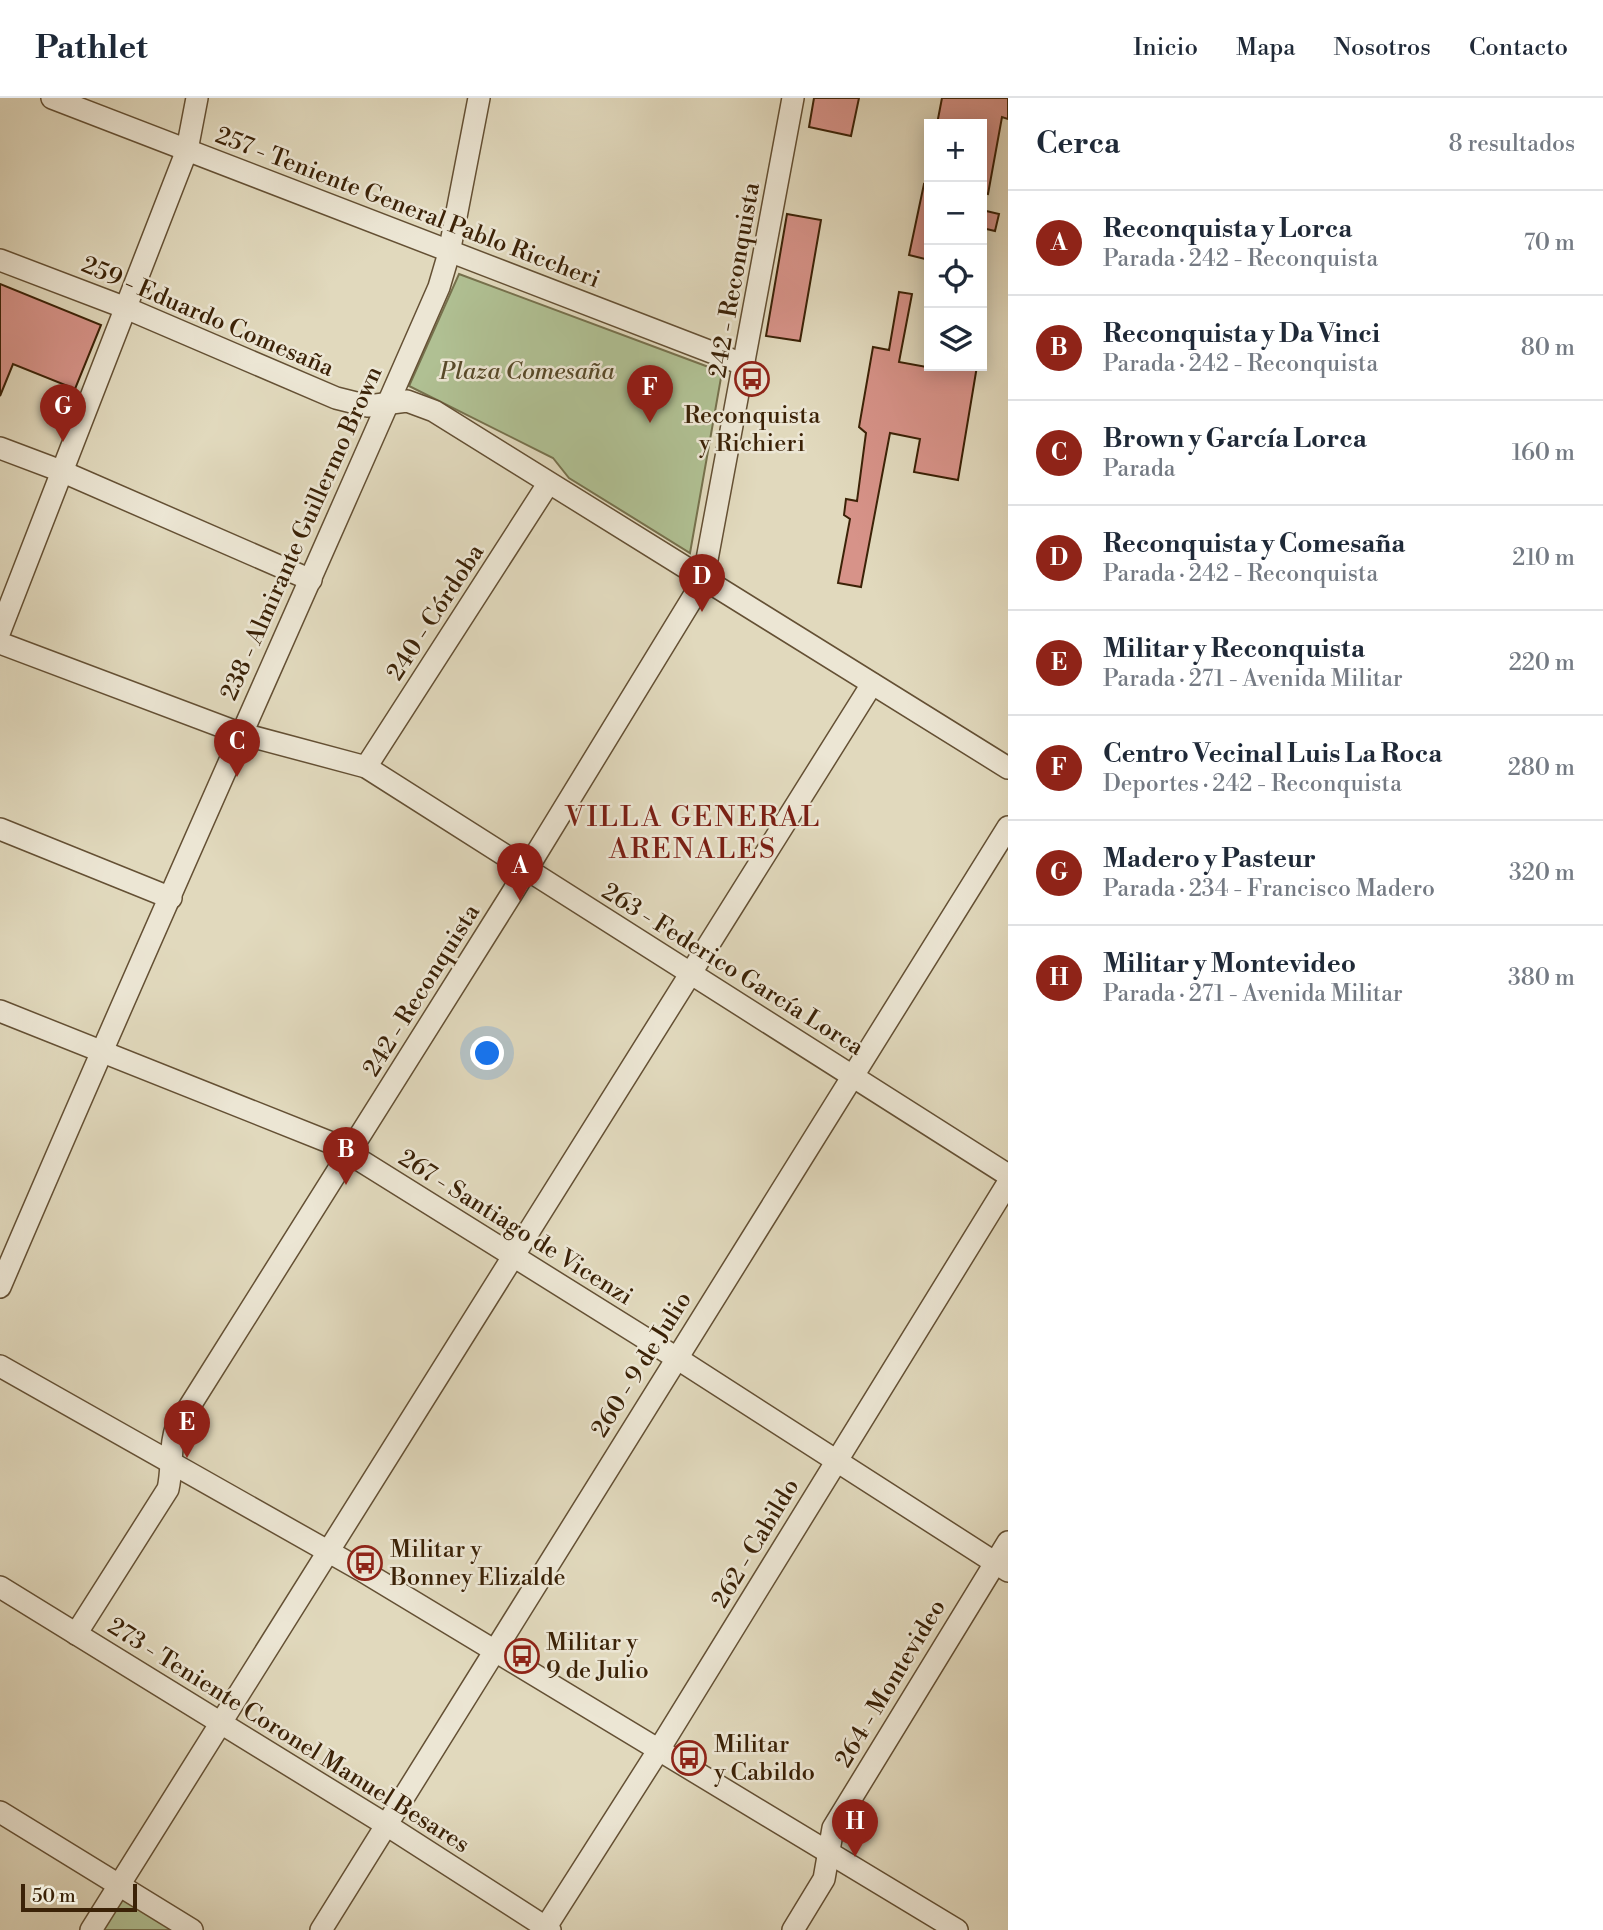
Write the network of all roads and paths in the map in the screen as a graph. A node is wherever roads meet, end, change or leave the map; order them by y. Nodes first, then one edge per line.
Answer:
1 (52, 98) edge
2 (197, 98) edge
3 (479, 98) edge
4 (787, 99) edge
5 (187, 150) junction
6 (449, 253) junction
7 (0, 260) edge
8 (126, 308) junction
9 (745, 365) junction
10 (388, 403) junction
11 (0, 448) edge
12 (61, 471) junction
13 (548, 484) junction
14 (311, 580) junction
15 (703, 581) junction
16 (0, 631) edge
17 (0, 643) edge
18 (872, 684) junction
19 (239, 733) junction
20 (366, 767) junction
21 (1008, 768) edge
22 (1008, 827) edge
23 (0, 829) edge
24 (527, 869) junction
25 (171, 898) junction
26 (691, 972) junction
27 (0, 1011) edge
28 (100, 1053) junction
29 (853, 1076) junction
30 (350, 1154) junction
31 (1008, 1175) edge
32 (1008, 1183) edge
33 (513, 1255) junction
34 (0, 1287) edge
35 (675, 1357) junction
36 (0, 1366) edge
37 (170, 1461) junction
38 (836, 1461) junction
39 (1008, 1542) edge
40 (328, 1551) junction
41 (1001, 1567) edge
42 (0, 1587) edge
43 (76, 1634) junction
44 (494, 1652) junction
45 (221, 1723) junction
46 (659, 1751) junction
47 (0, 1812) edge
48 (385, 1824) junction
49 (828, 1854) junction
50 (120, 1885) junction
51 (546, 1929) edge
52 (91, 1930) edge
53 (192, 1930) edge
54 (321, 1930) edge
55 (793, 1930) edge
56 (957, 1930) edge

1 - 5 street, 257 - Teniente General Pablo Riccheri
2 - 5 street
3 - 6 street, 238 - Almirante Guillermo Brown
4 - 9 street, 242 - Reconquista
5 - 6 street, 257 - Teniente General Pablo Riccheri
5 - 8 street
6 - 9 street, 257 - Teniente General Pablo Riccheri
6 - 10 street, 238 - Almirante Guillermo Brown
7 - 8 street, 259 - Eduardo Comesaña
8 - 10 street, 259 - Eduardo Comesaña
8 - 12 street
9 - 15 street, 242 - Reconquista
10 - 13 street, 259 - Eduardo Comesaña
10 - 14 street, 238 - Almirante Guillermo Brown
11 - 12 street
12 - 14 street
12 - 16 street
13 - 15 street, 259 - Eduardo Comesaña
13 - 20 street, 240 - Córdoba
14 - 19 street, 238 - Almirante Guillermo Brown
15 - 18 street, 259 - Eduardo Comesaña
15 - 24 street, 242 - Reconquista
17 - 19 street, 263 - Federico García Lorca
18 - 21 street, 259 - Eduardo Comesaña
18 - 26 street
19 - 20 street, 263 - Federico García Lorca
19 - 25 street, 238 - Almirante Guillermo Brown
20 - 24 street, 263 - Federico García Lorca
22 - 29 street, 260 - 9 de Julio
23 - 25 street
24 - 26 street, 263 - Federico García Lorca
24 - 30 street, 242 - Reconquista
25 - 28 street, 238 - Almirante Guillermo Brown
26 - 29 street, 263 - Federico García Lorca
26 - 33 street
27 - 28 street, 267 - Santiago de Vicenzi
28 - 30 street, 267 - Santiago de Vicenzi
28 - 34 street, 238 - Almirante Guillermo Brown
29 - 31 street, 263 - Federico García Lorca
29 - 35 street, 260 - 9 de Julio
30 - 33 street, 267 - Santiago de Vicenzi
30 - 37 street, 242 - Reconquista
32 - 38 street, 262 - Cabildo
33 - 35 street, 267 - Santiago de Vicenzi
33 - 40 street
35 - 38 street, 267 - Santiago de Vicenzi
35 - 44 street, 260 - 9 de Julio
36 - 37 street
37 - 40 street
37 - 43 street, 242 - Reconquista
38 - 41 street, 267 - Santiago de Vicenzi
38 - 46 street, 262 - Cabildo
39 - 41 street, 264 - Montevideo
40 - 44 street
40 - 45 street
41 - 49 street, 264 - Montevideo
42 - 43 street, 273 - Teniente Coronel Manuel Besares
43 - 45 street, 273 - Teniente Coronel Manuel Besares
44 - 46 street
44 - 48 street, 260 - 9 de Julio
45 - 48 street, 273 - Teniente Coronel Manuel Besares
45 - 50 street
46 - 49 street
46 - 51 street, 262 - Cabildo
47 - 50 street
48 - 51 street, 273 - Teniente Coronel Manuel Besares
48 - 54 street, 260 - 9 de Julio
49 - 55 street, 264 - Montevideo
49 - 56 street
50 - 52 street
50 - 53 street

